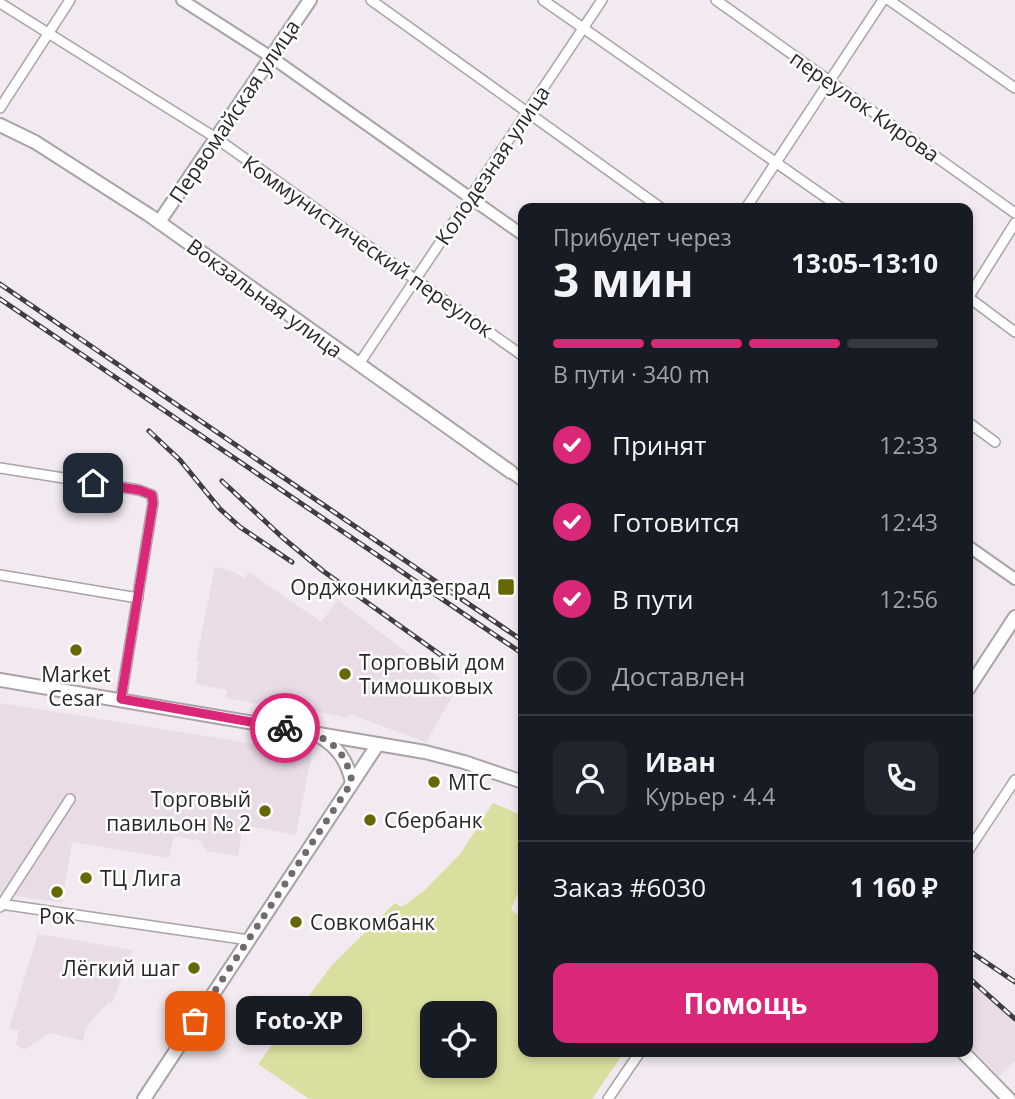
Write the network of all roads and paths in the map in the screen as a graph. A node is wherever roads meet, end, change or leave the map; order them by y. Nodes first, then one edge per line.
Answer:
1 (70, 0) edge
2 (182, 0) edge
3 (310, 0) edge
4 (371, 0) edge
5 (543, 0) edge
6 (602, 0) edge
7 (716, 0) edge
8 (883, 0) edge
9 (889, 0) edge
10 (0, 2) edge
11 (583, 28) junction
12 (49, 33) junction
13 (271, 57) junction
14 (830, 81) junction
15 (1015, 88) edge
16 (0, 108) edge
17 (527, 113) junction
18 (0, 125) edge
19 (216, 138) junction
20 (776, 162) junction
21 (471, 198) junction
22 (653, 203) edge
23 (749, 203) edge
24 (834, 203) edge
25 (1015, 213) edge
26 (159, 222) junction
27 (1015, 223) edge
28 (518, 231) edge
29 (415, 279) junction
30 (973, 290) edge
31 (973, 302) edge
32 (1015, 332) edge
33 (518, 352) edge
34 (359, 365) junction
35 (973, 426) edge
36 (995, 442) dead end
37 (0, 468) edge
38 (511, 472) joint
39 (518, 477) edge
40 (973, 550) edge
41 (0, 575) edge
42 (1015, 579) edge
43 (138, 598) junction
44 (1015, 618) edge
45 (0, 680) edge
46 (973, 682) edge
47 (121, 699) junction
48 (316, 734) junction
49 (378, 744) junction
50 (518, 780) edge
51 (1015, 780) edge
52 (352, 782) junction
53 (70, 799) dead end
54 (973, 843) edge
55 (1, 905) edge
56 (249, 940) junction
57 (637, 1057) edge
58 (968, 1057) edge
59 (144, 1099) edge
60 (608, 1099) edge
61 (1009, 1099) edge

1 - 12 street
2 - 13 street
3 - 13 main road, Первомайская улица
4 - 17 street
5 - 11 street
6 - 11 street, Колодезная улица
7 - 14 street, переулок Кирова
8 - 14 street
9 - 15 street
10 - 12 street, Коммунистический переулок
11 - 17 street, Колодезная улица
11 - 20 street
12 - 16 street
12 - 19 street, Коммунистический переулок
13 - 19 main road, Первомайская улица
13 - 21 street
14 - 20 street
14 - 25 street, переулок Кирова
17 - 21 street, Колодезная улица
17 - 22 street
18 - 26 main road, Вокзальная улица
19 - 26 main road, Первомайская улица
19 - 29 street, Коммунистический переулок
20 - 23 street
20 - 24 street
21 - 28 street
21 - 29 street, Колодезная улица
26 - 34 main road, Вокзальная улица
27 - 30 street
29 - 33 street, Коммунистический переулок
29 - 34 street, Колодезная улица
31 - 32 street
34 - 38 main road, Вокзальная улица
35 - 36 street
37 - 43 street
38 - 39 street, Вокзальная улица
40 - 42 street
41 - 43 street
43 - 47 street
44 - 46 main road
45 - 47 main road
47 - 48 main road
48 - 49 main road
48 - 52 main road
49 - 50 main road
49 - 52 main road
51 - 54 street
52 - 56 main road
53 - 55 street
55 - 56 street
56 - 59 main road
57 - 60 street
58 - 61 main road

